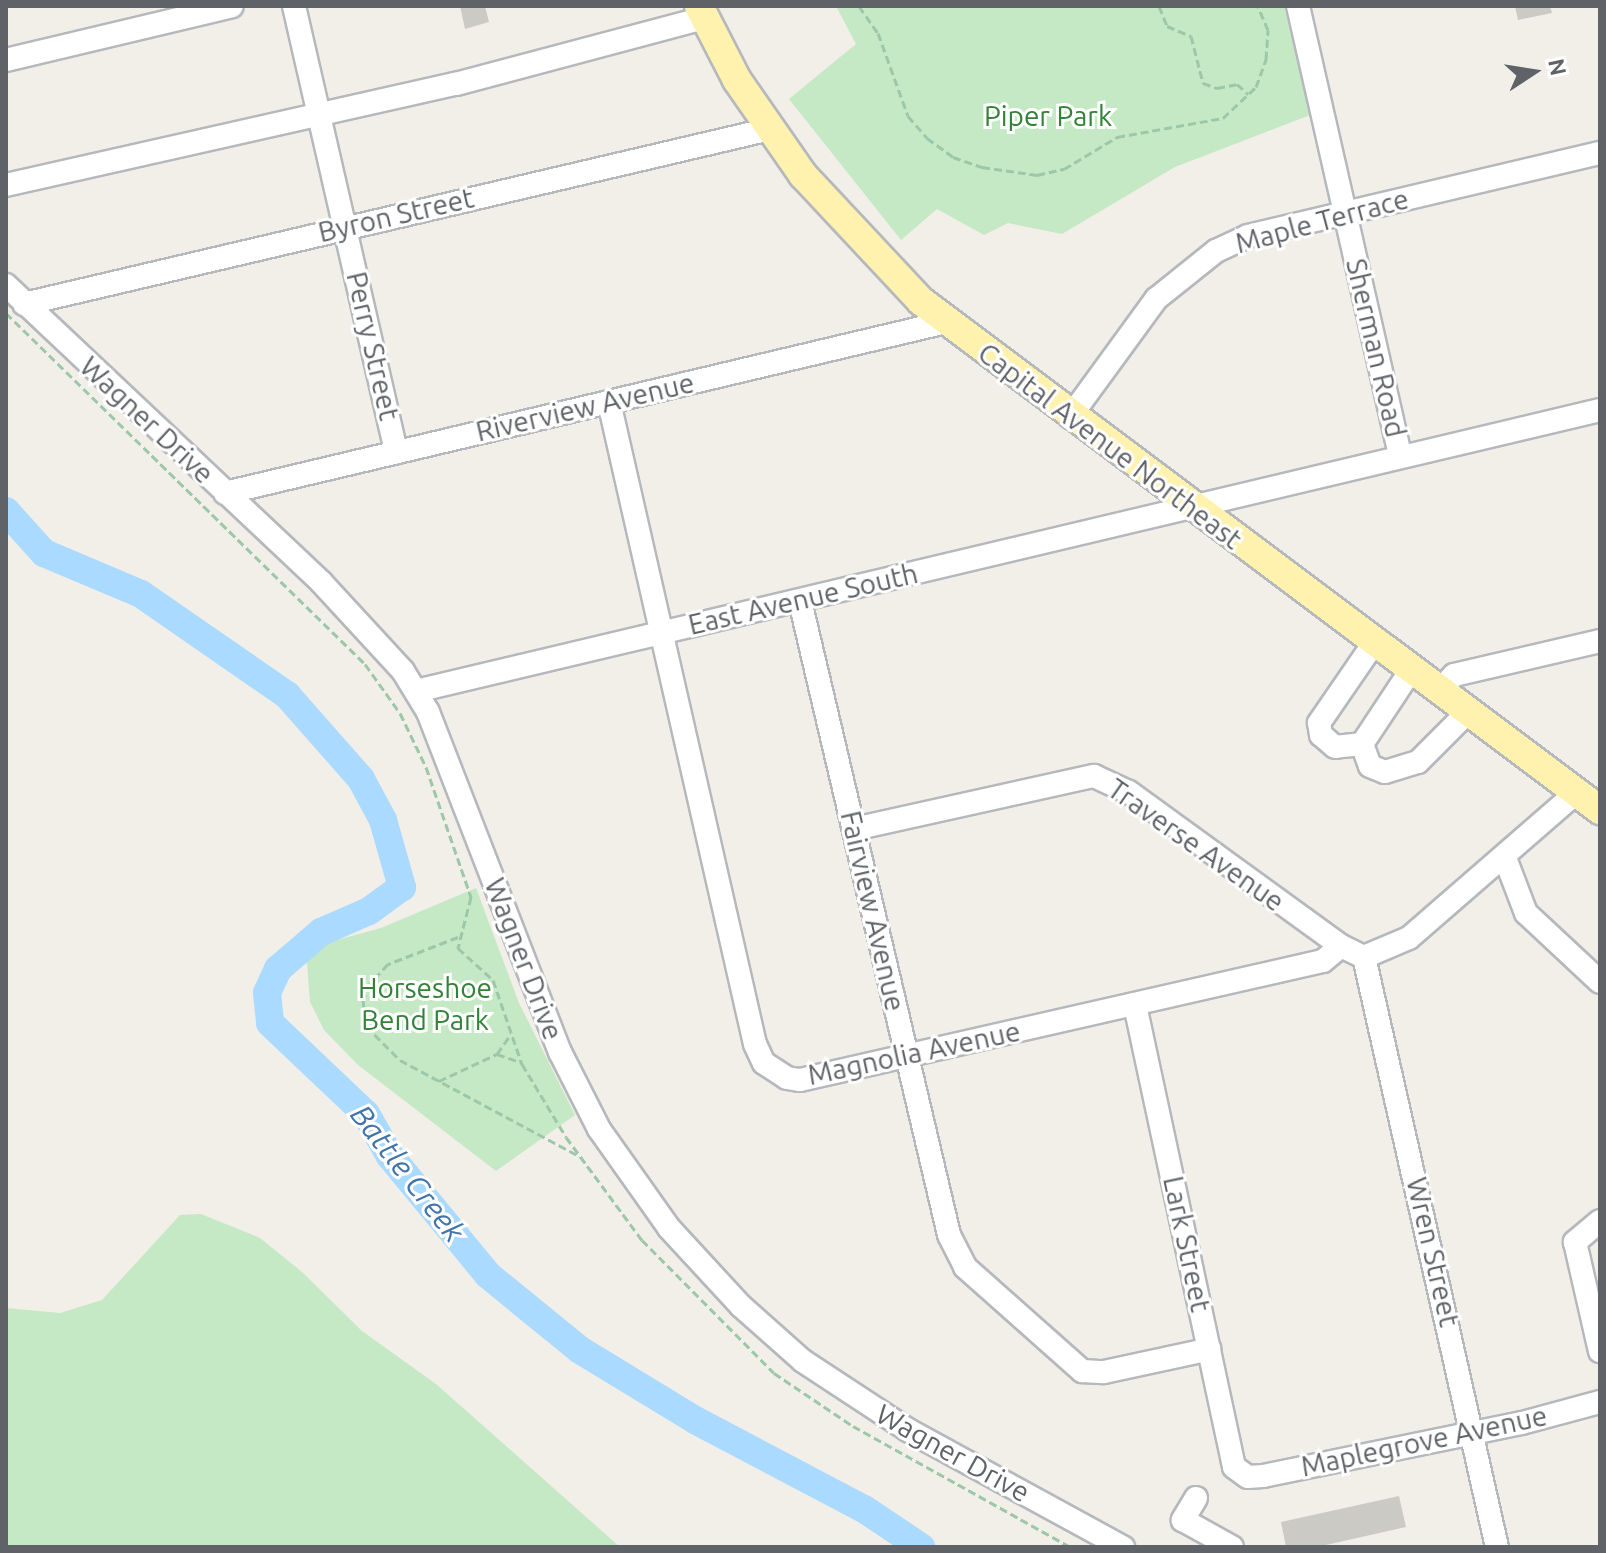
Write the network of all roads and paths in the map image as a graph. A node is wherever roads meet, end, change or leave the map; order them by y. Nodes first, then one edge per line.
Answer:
1 (232, 6) edge
2 (294, 6) edge
3 (859, 6) edge
4 (1159, 6) edge
5 (1258, 6) edge
6 (1298, 6) edge
7 (702, 12) edge
8 (6, 60) edge
9 (1250, 95) junction
10 (317, 114) junction
11 (770, 129) junction
12 (1600, 153) edge
13 (6, 185) edge
14 (1346, 213) junction
15 (345, 227) junction
16 (6, 285) edge
17 (15, 309) edge
18 (946, 322) junction
19 (609, 402) junction
20 (1600, 410) edge
21 (1070, 417) junction
22 (396, 452) junction
23 (1400, 456) junction
24 (225, 493) junction
25 (1189, 507) junction
26 (800, 601) junction
27 (664, 631) junction
28 (1600, 641) edge
29 (1374, 643) junction
30 (1411, 670) junction
31 (416, 691) junction
32 (1439, 691) junction
33 (1468, 712) junction
34 (1362, 744) junction
35 (1577, 792) junction
36 (1600, 810) edge
37 (854, 829) junction
38 (1505, 858) junction
39 (465, 918) dead end
40 (458, 937) dead end
41 (1341, 946) junction
42 (1364, 957) junction
43 (1600, 982) edge
44 (1135, 1005) junction
45 (512, 1033) dead end
46 (497, 1054) junction
47 (905, 1055) junction
48 (521, 1062) dead end
49 (439, 1081) junction
50 (579, 1156) dead end
51 (1600, 1221) edge
52 (1210, 1349) junction
53 (1600, 1351) edge
54 (1600, 1402) edge
55 (1472, 1432) junction
56 (1248, 1477) joint
57 (1196, 1498) dead end
58 (1123, 1547) edge
59 (1232, 1547) edge
60 (1497, 1547) edge

1 - 8 street
2 - 10 street, Perry Street
3 - 9 path
4 - 9 path
5 - 9 path
6 - 14 street, Sherman Road
7 - 10 street
7 - 11 main road, Capital Avenue Northeast
10 - 13 street
10 - 15 street, Perry Street
11 - 15 street, Byron Street
11 - 18 main road, Capital Avenue Northeast
12 - 14 street, Maple Terrace
14 - 21 street, Maple Terrace
14 - 23 street, Sherman Road
15 - 17 street, Byron Street
15 - 22 street, Perry Street
16 - 17 street, Wagner Drive
17 - 24 street, Wagner Drive
17 - 39 path
18 - 19 street, Riverview Avenue
18 - 21 main road, Capital Avenue Northeast
19 - 22 street, Riverview Avenue
19 - 27 street, Magnolia Avenue
20 - 23 street, East Avenue South
21 - 25 main road, Capital Avenue Northeast
22 - 24 street, Riverview Avenue
23 - 25 street, East Avenue South
24 - 31 street, Wagner Drive
25 - 26 street, East Avenue South
25 - 29 main road, Capital Avenue Northeast
26 - 27 street, East Avenue South
26 - 37 street, Fairview Avenue
27 - 31 street, East Avenue South
27 - 47 street, Magnolia Avenue
28 - 32 street
29 - 30 main road, Capital Avenue Northeast
29 - 34 street
30 - 32 main road, Capital Avenue Northeast
30 - 34 street
31 - 58 street, Wagner Drive
32 - 33 main road, Capital Avenue Northeast
33 - 34 street
33 - 35 main road, Capital Avenue Northeast
35 - 36 main road, Capital Avenue Northeast
35 - 38 street
37 - 41 street, Traverse Avenue
37 - 47 street, Fairview Avenue
38 - 42 street
38 - 43 street
40 - 49 path
41 - 42 street
41 - 44 street, Magnolia Avenue
42 - 55 street, Wren Street
44 - 47 street, Magnolia Avenue
44 - 52 street, Lark Street
45 - 46 path
46 - 48 path
46 - 49 path
47 - 52 street, Fairview Avenue
49 - 50 path
51 - 53 street
52 - 56 street, Lark Street
54 - 55 street, Maplegrove Avenue
55 - 56 street, Maplegrove Avenue
55 - 60 street, Wren Street
57 - 59 street

